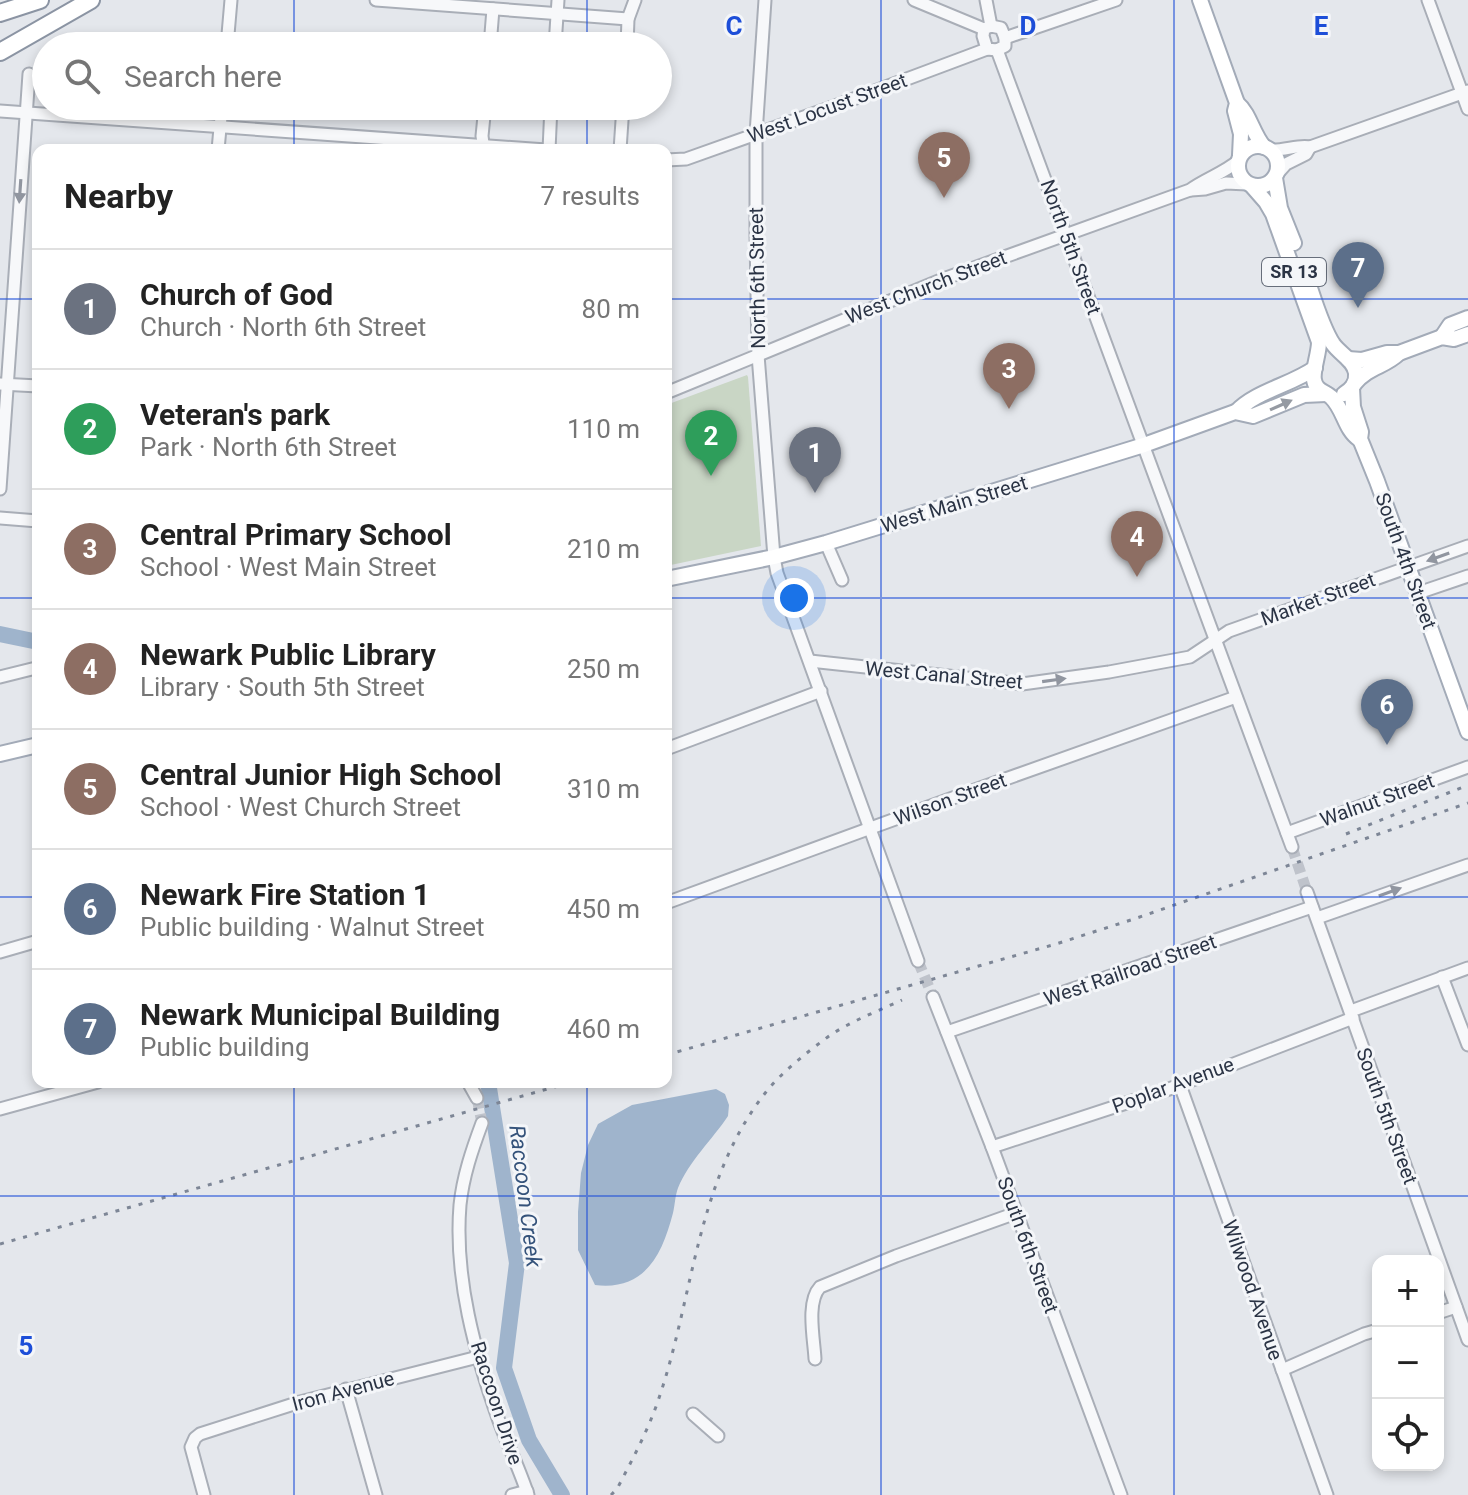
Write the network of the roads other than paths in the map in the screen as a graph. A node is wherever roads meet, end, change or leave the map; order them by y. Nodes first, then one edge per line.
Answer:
1 (40, 0) edge
2 (91, 0) edge
3 (231, 0) edge
4 (376, 0) edge
5 (558, 0) edge
6 (635, 0) edge
7 (765, 0) edge
8 (914, 0) edge
9 (986, 0) edge
10 (1116, 0) edge
11 (1200, 0) edge
12 (1428, 0) edge
13 (493, 9) junction
14 (0, 13) edge
15 (557, 14) junction
16 (628, 19) junction
17 (988, 28) junction
18 (35, 32) edge
19 (228, 32) edge
20 (491, 32) edge
21 (556, 32) edge
22 (628, 32) edge
23 (32, 34) edge
24 (1005, 38) junction
25 (992, 50) junction
26 (0, 52) edge
27 (29, 74) dead end
28 (1465, 92) edge
29 (1237, 103) junction
30 (1468, 109) edge
31 (0, 111) edge
32 (26, 113) junction
33 (32, 113) edge
34 (130, 120) edge
35 (221, 120) edge
36 (484, 120) edge
37 (550, 120) edge
38 (622, 120) edge
39 (220, 126) junction
40 (330, 134) junction
41 (756, 134) junction
42 (218, 144) edge
43 (329, 144) edge
44 (440, 144) edge
45 (483, 144) edge
46 (548, 144) edge
47 (620, 144) edge
48 (1310, 147) junction
49 (1267, 148) junction
50 (1239, 158) junction
51 (672, 160) edge
52 (1276, 176) junction
53 (1250, 185) junction
54 (1190, 190) junction
55 (1066, 235) junction
56 (1468, 318) edge
57 (1468, 334) edge
58 (1442, 337) junction
59 (1399, 353) junction
60 (758, 355) junction
61 (1347, 358) junction
62 (1316, 366) junction
63 (4, 384) edge
64 (32, 386) edge
65 (1353, 386) junction
66 (672, 391) edge
67 (1328, 395) junction
68 (1236, 412) junction
69 (1360, 439) junction
70 (1144, 445) junction
71 (1, 457) edge
72 (0, 489) edge
73 (0, 518) edge
74 (32, 521) edge
75 (826, 543) junction
76 (1468, 546) edge
77 (774, 557) junction
78 (1407, 567) junction
79 (1468, 576) edge
80 (672, 578) edge
81 (842, 580) dead end
82 (1418, 593) junction
83 (1215, 641) junction
84 (810, 661) junction
85 (32, 669) edge
86 (0, 677) edge
87 (821, 691) junction
88 (1236, 697) junction
89 (1468, 730) edge
90 (32, 746) edge
91 (672, 747) edge
92 (0, 754) edge
93 (1468, 767) edge
94 (870, 828) junction
95 (1287, 833) junction
96 (1292, 847) tunnel mouth
97 (1468, 865) edge
98 (1307, 892) tunnel mouth
99 (672, 901) edge
100 (1315, 912) junction
101 (32, 943) edge
102 (0, 952) edge
103 (918, 961) tunnel mouth
104 (1468, 968) edge
105 (1442, 977) junction
106 (933, 997) tunnel mouth
107 (1352, 1014) junction
108 (947, 1032) junction
109 (1468, 1045) edge
110 (1180, 1085) junction
111 (76, 1088) edge
112 (471, 1088) edge
113 (477, 1098) tunnel mouth
114 (0, 1109) edge
115 (482, 1123) tunnel mouth
116 (992, 1147) junction
117 (1016, 1213) junction
118 (1456, 1307) junction
119 (1444, 1311) edge
120 (1372, 1332) edge
121 (1468, 1340) edge
122 (478, 1357) junction
123 (815, 1359) dead end
124 (1282, 1370) junction
125 (346, 1389) junction
126 (693, 1414) dead end
127 (718, 1436) dead end
128 (527, 1493) edge
129 (204, 1495) edge
130 (376, 1495) edge
131 (512, 1495) edge
132 (1121, 1495) edge
133 (1327, 1495) edge

1 - 14 highway
2 - 18 highway
3 - 19 street
4 - 13 street
5 - 15 street
6 - 16 street
7 - 41 street, North 6th Street
8 - 17 street
9 - 17 street
10 - 24 street
11 - 29 main road
12 - 28 street
13 - 15 street
13 - 20 street
15 - 16 street
15 - 21 street
16 - 22 street
17 - 24 street
17 - 25 street
23 - 26 highway
24 - 25 street
25 - 41 street, West Locust Street
25 - 55 street, North 5th Street
27 - 32 street
28 - 30 street
28 - 48 street
29 - 49 main road
29 - 50 main road
31 - 32 street
32 - 33 street
32 -> 63 street
34 - 39 street
35 - 39 street
36 - 45 street
37 - 46 street
38 - 47 street
39 - 40 street
39 - 42 street
40 - 43 street
40 - 44 street
41 - 51 street, West Locust Street
41 - 60 street, North 6th Street
48 - 49 street
48 - 52 street
49 - 50 main road
49 - 52 main road
50 - 53 main road
50 - 54 street, West Church Street
52 - 53 main road
52 - 61 main road, SR 13
53 - 54 street, West Church Street
53 - 62 main road, SR 13
54 - 55 street, West Church Street
55 - 60 street, West Church Street
55 - 70 street, North 5th Street
56 - 58 main road
57 - 58 main road
58 - 59 main road
59 - 61 main road
59 - 65 main road
60 - 66 street, West Church Street
60 - 77 street, North 6th Street
61 - 62 main road
61 - 65 main road
62 - 67 main road
62 - 68 main road
63 - 64 street
63 - 71 street
65 - 67 main road
65 - 69 main road, South 4th Street
68 -> 67 main road
67 - 69 main road
68 - 70 main road, West Main Street
69 - 78 main road, South 4th Street
70 - 75 main road, West Main Street
70 - 83 street
71 - 72 street
73 - 74 street
75 - 77 main road, West Main Street
75 - 81 street
76 -> 78 street, Market Street
77 - 80 main road, West Main Street
77 - 84 street
78 - 82 main road, South 4th Street
78 - 83 street, Market Street
79 - 82 street
82 - 89 main road, South 4th Street
84 -> 83 street, West Canal Street
83 - 88 street
84 - 87 street
85 - 86 street
87 - 91 street
87 - 94 street
88 - 94 street, Wilson Street
88 - 95 street
90 - 92 main road
93 - 95 street, Walnut Street
94 - 99 street, Wilson Street
94 - 103 street
95 - 96 street
100 -> 97 street, West Railroad Street
98 - 100 street, South 5th Street
100 - 107 street, South 5th Street
100 - 108 street, West Railroad Street
101 - 102 street
104 - 105 street, Poplar Avenue
105 - 107 street, Poplar Avenue
105 - 109 street
106 - 108 street, South 6th Street
107 - 110 street, Poplar Avenue
107 - 118 street, South 5th Street
108 - 116 street, South 6th Street
110 - 116 street, Poplar Avenue
110 - 124 street, Wilwood Avenue
111 - 114 street
112 - 113 street
115 - 122 street, Raccoon Drive
116 - 117 street, South 6th Street
117 - 123 street
117 - 132 street, South 6th Street
118 - 119 street
118 - 121 street, South 5th Street
120 - 124 street
122 - 125 street, Iron Avenue
122 - 128 street, Raccoon Drive
124 - 133 street, Wilwood Avenue
125 - 129 street, Iron Avenue
125 - 130 street
126 - 127 street
128 - 131 street

